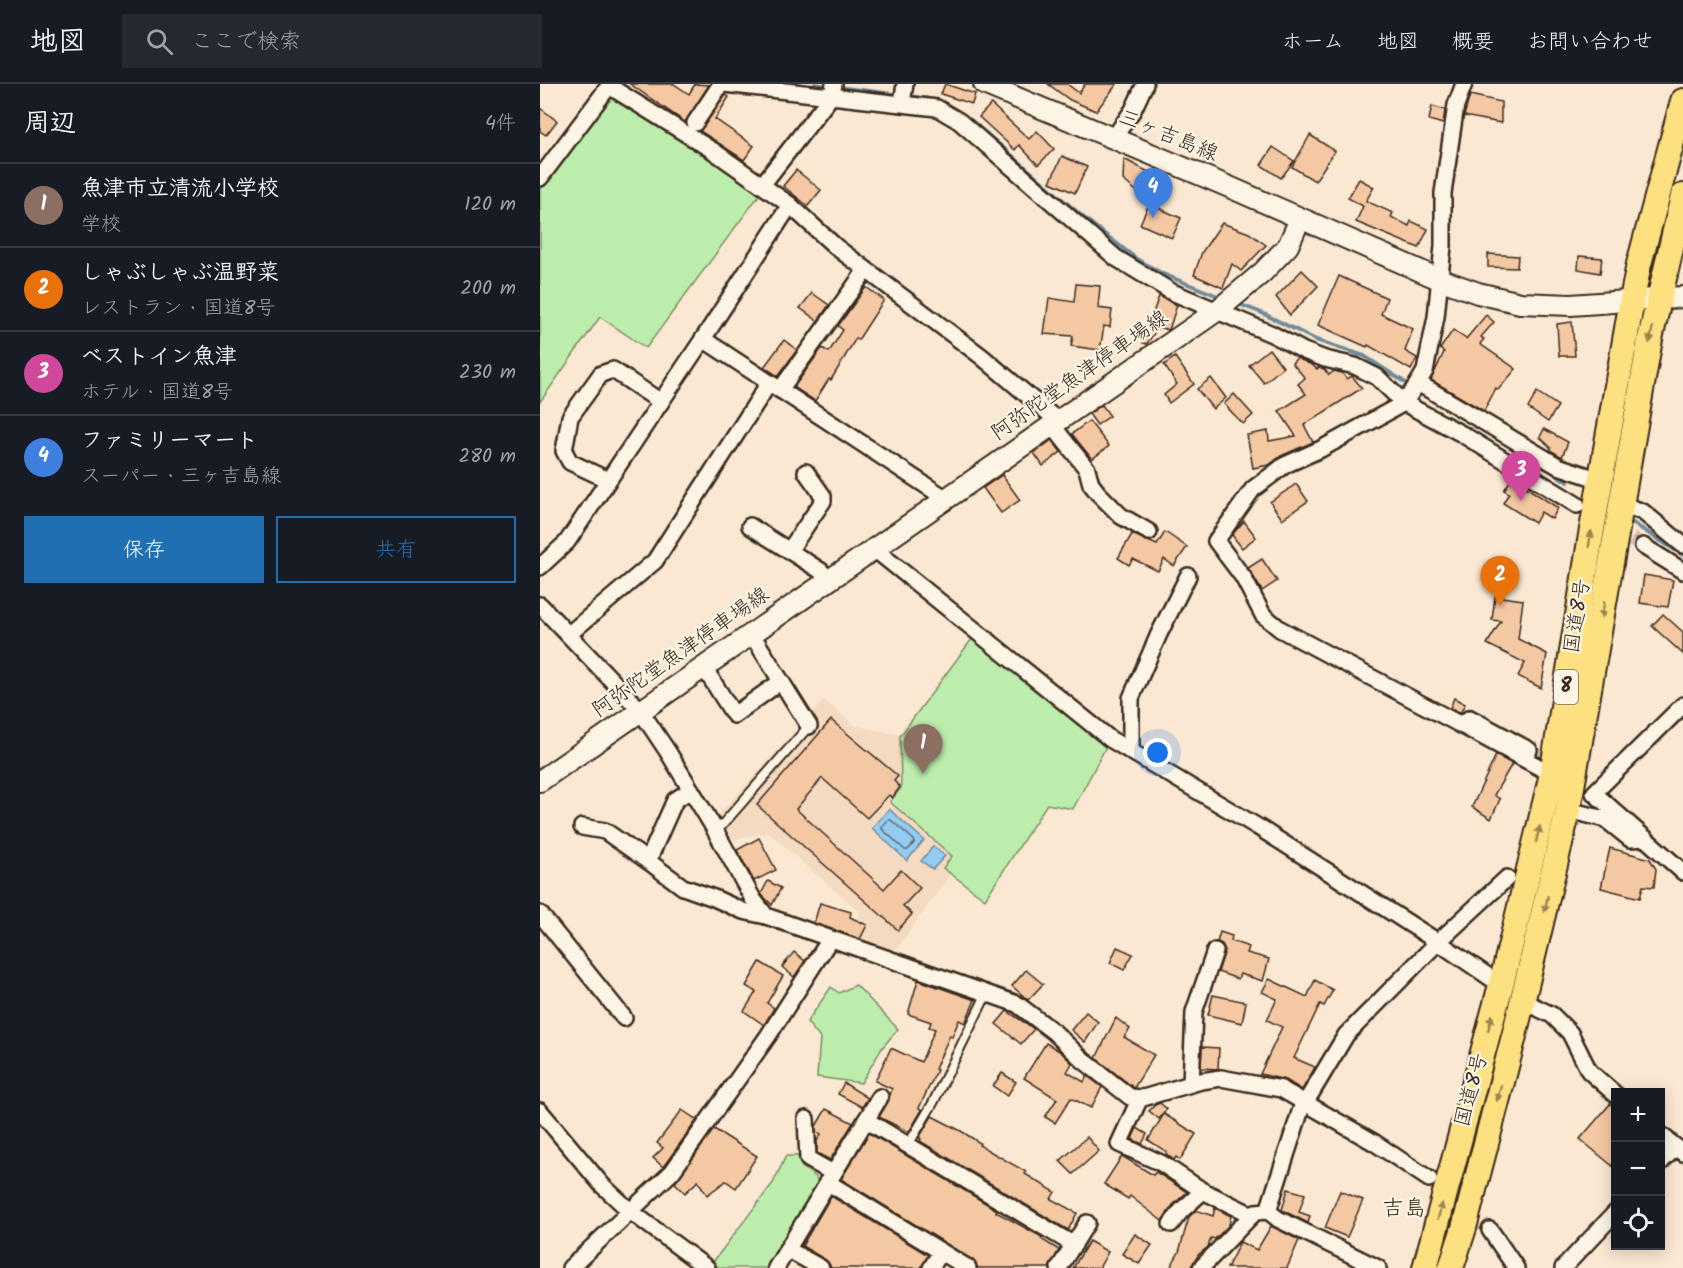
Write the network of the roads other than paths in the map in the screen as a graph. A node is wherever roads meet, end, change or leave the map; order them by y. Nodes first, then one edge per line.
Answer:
1 (728, 84) edge
2 (905, 84) edge
3 (985, 84) edge
4 (1145, 84) edge
5 (1464, 84) edge
6 (833, 90) edge
7 (1683, 101) edge
8 (902, 103) junction
9 (695, 123) dead end
10 (1113, 139) junction
11 (540, 178) edge
12 (762, 185) junction
13 (1683, 196) edge
14 (790, 206) junction
15 (1300, 219) junction
16 (866, 270) junction
17 (1439, 279) junction
18 (1683, 297) edge
19 (1659, 299) junction
20 (1632, 300) junction
21 (1218, 310) junction
22 (703, 339) junction
23 (1418, 383) junction
24 (775, 387) junction
25 (661, 402) junction
26 (1404, 403) junction
27 (1055, 423) junction
28 (806, 472) dead end
29 (608, 480) junction
30 (1600, 480) junction
31 (945, 498) junction
32 (1621, 504) junction
33 (1578, 505) dead end
34 (750, 526) dead end
35 (1149, 532) dead end
36 (1683, 545) edge
37 (1643, 546) tunnel mouth
38 (873, 548) junction
39 (789, 551) junction
40 (540, 567) edge
41 (1683, 571) edge
42 (1188, 576) dead end
43 (828, 580) junction
44 (540, 605) edge
45 (751, 633) junction
46 (569, 634) junction
47 (703, 666) junction
48 (776, 685) dead end
49 (1683, 705) edge
50 (640, 710) junction
51 (1461, 725) junction
52 (809, 726) joint
53 (1529, 750) tunnel mouth
54 (1131, 752) junction
55 (1552, 774) junction
56 (540, 781) edge
57 (691, 790) junction
58 (1568, 810) junction
59 (582, 827) dead end
60 (716, 832) junction
61 (1645, 838) junction
62 (648, 861) junction
63 (1683, 872) edge
64 (1507, 878) dead end
65 (540, 914) edge
66 (766, 916) junction
67 (827, 939) junction
68 (1438, 942) junction
69 (1215, 951) dead end
70 (1501, 986) junction
71 (987, 993) junction
72 (1523, 1001) junction
73 (624, 1017) dead end
74 (1191, 1084) junction
75 (1611, 1091) edge
76 (880, 1097) dead end
77 (1140, 1098) junction
78 (1303, 1103) junction
79 (540, 1111) edge
80 (806, 1119) dead end
81 (866, 1120) junction
82 (1665, 1138) edge
83 (908, 1145) junction
84 (1679, 1150) edge
85 (1665, 1160) edge
86 (830, 1178) junction
87 (1429, 1179) tunnel mouth
88 (1203, 1191) junction
89 (630, 1211) junction
90 (1268, 1211) junction
91 (1252, 1215) junction
92 (1611, 1217) edge
93 (1087, 1222) dead end
94 (1171, 1224) dead end
95 (1490, 1230) tunnel mouth
96 (1074, 1245) junction
97 (788, 1249) junction
98 (941, 1252) junction
99 (570, 1268) edge
100 (706, 1268) edge
101 (776, 1268) edge
102 (821, 1268) edge
103 (932, 1268) edge
104 (968, 1268) edge
105 (1059, 1268) edge
106 (1201, 1268) edge
107 (1378, 1268) edge
108 (1425, 1268) edge
109 (1451, 1268) edge
110 (1516, 1268) edge
111 (1563, 1268) edge

1 - 6 street
1 - 9 street
2 - 8 street
3 - 10 main road, 三ヶ吉島線
4 - 10 street
5 - 17 street
6 - 8 street
6 - 12 street
7 - 20 highway, 国道8号 / 8
8 - 21 street
10 - 15 main road, 三ヶ吉島線
11 - 12 street
12 - 14 street
13 - 19 highway, 国道8号 / 8
14 - 16 street
14 - 22 street
15 - 17 main road
15 - 21 main road, 阿弥陀堂魚津停車場線
16 - 24 street
16 - 27 street
17 - 20 main road
17 - 23 street
18 - 19 main road
19 - 20 main road
19 -> 32 highway, 国道8号 / 8
20 - 30 highway, 国道8号 / 8
21 - 26 street
21 - 27 main road, 阿弥陀堂魚津停車場線
22 - 24 street
22 - 25 street
23 - 26 street
23 - 30 street
24 - 31 street
24 - 46 street
25 - 29 street
25 - 29 street
26 - 33 street
26 - 51 street
27 - 31 main road, 阿弥陀堂魚津停車場線
27 - 35 street
28 - 39 street
29 - 40 street
55 -> 30 highway, 国道8号 / 8
31 - 38 main road, 阿弥陀堂魚津停車場線
32 - 36 street
32 -> 58 highway, 国道8号 / 8
34 - 39 street
37 - 41 street
38 - 43 main road, 阿弥陀堂魚津停車場線
38 - 54 street
39 - 43 street
42 - 54 street
43 - 45 main road, 阿弥陀堂魚津停車場線
44 - 46 street
45 - 47 main road, 阿弥陀堂魚津停車場線
45 - 52 street
46 - 50 street
47 - 48 street
47 - 50 main road, 阿弥陀堂魚津停車場線
49 - 61 street
50 - 56 main road, 阿弥陀堂魚津停車場線
50 - 57 street
51 - 53 street
51 - 55 street
52 - 60 lane
54 - 68 street
70 -> 55 highway, 国道8号 / 8
57 - 60 street
57 - 62 street
58 - 61 street
58 -> 72 highway, 国道8号 / 8
59 - 62 street
60 - 66 street
61 - 63 street
62 - 66 street
64 - 68 street
65 - 73 street
66 - 67 street
67 - 71 street
67 - 89 street
68 - 70 street
68 - 78 street
69 - 74 street
108 -> 70 highway, 国道8号 / 8
71 - 77 street
71 - 83 lane
72 - 75 street
72 -> 109 highway, 国道8号 / 8
74 - 77 street
74 - 78 street
76 - 81 street
77 - 88 street
78 - 87 street
78 - 90 street
79 - 89 street
80 - 86 street
81 - 83 street
81 - 86 street
82 - 84 street
83 - 96 street
84 - 85 street
86 - 97 street
86 - 98 street
88 - 91 street
88 - 94 street
89 - 99 street
89 - 100 street
90 - 91 street
90 - 107 street
91 - 106 street
92 - 111 street
93 - 96 street
95 - 110 street
96 - 105 street
97 - 101 street
97 - 102 street
98 - 103 street
98 - 104 street

